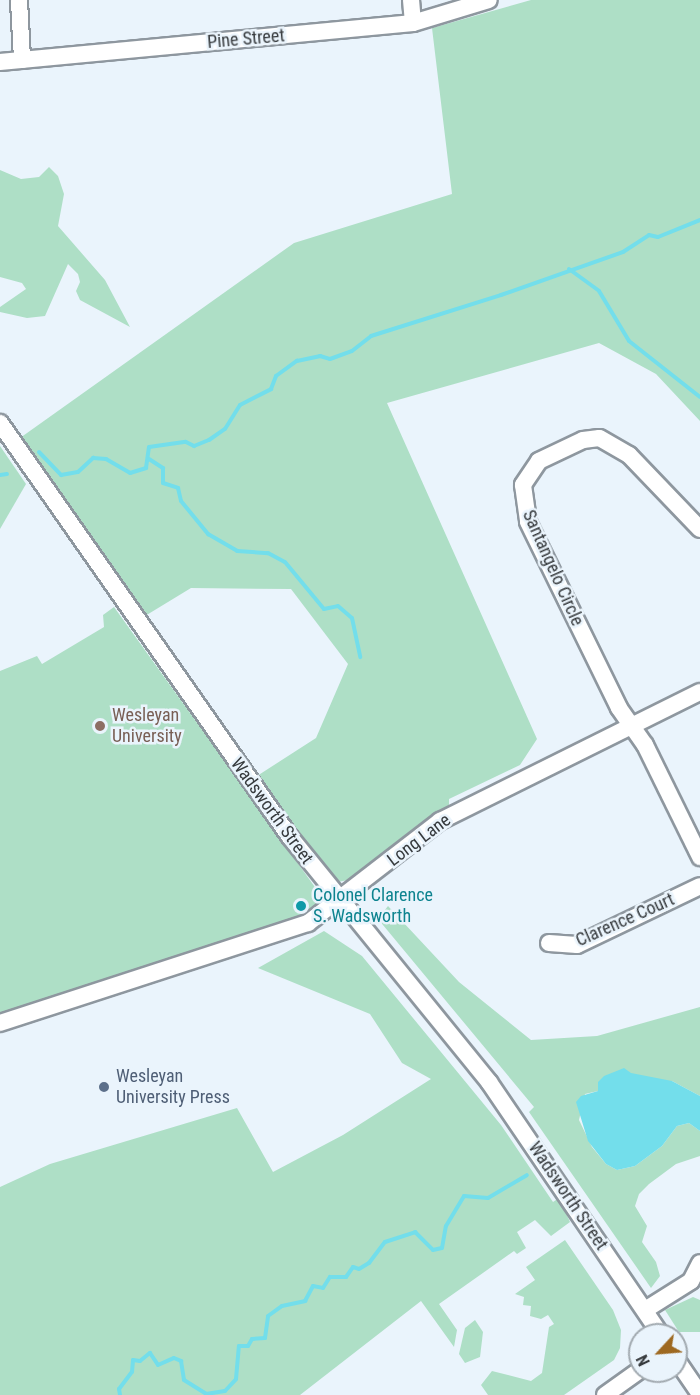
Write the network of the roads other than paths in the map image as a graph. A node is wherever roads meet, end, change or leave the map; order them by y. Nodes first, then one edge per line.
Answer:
1 (19, 0) edge
2 (411, 0) edge
3 (489, 0) edge
4 (413, 23) junction
5 (22, 60) junction
6 (0, 62) edge
7 (0, 423) edge
8 (700, 529) edge
9 (700, 692) edge
10 (630, 727) junction
11 (700, 857) edge
12 (700, 886) edge
13 (340, 901) junction
14 (549, 943) dead end
15 (0, 1023) edge
16 (700, 1263) edge
17 (645, 1310) junction
18 (653, 1323) edge
19 (688, 1376) edge
20 (628, 1379) edge
21 (700, 1394) edge
22 (606, 1395) edge

1 - 5 street
2 - 4 street
3 - 4 street, Pine Street
4 - 5 street, Pine Street
5 - 6 street, Pine Street
7 - 13 street, Wadsworth Street
8 - 10 street, Santangelo Circle
9 - 10 street, Long Lane
10 - 11 street
10 - 13 street, Long Lane
12 - 14 street, Clarence Court
13 - 15 street, Long Lane
13 - 17 street, Wadsworth Street
16 - 17 street
17 - 18 street, Wadsworth Street
19 - 21 street
20 - 22 street

